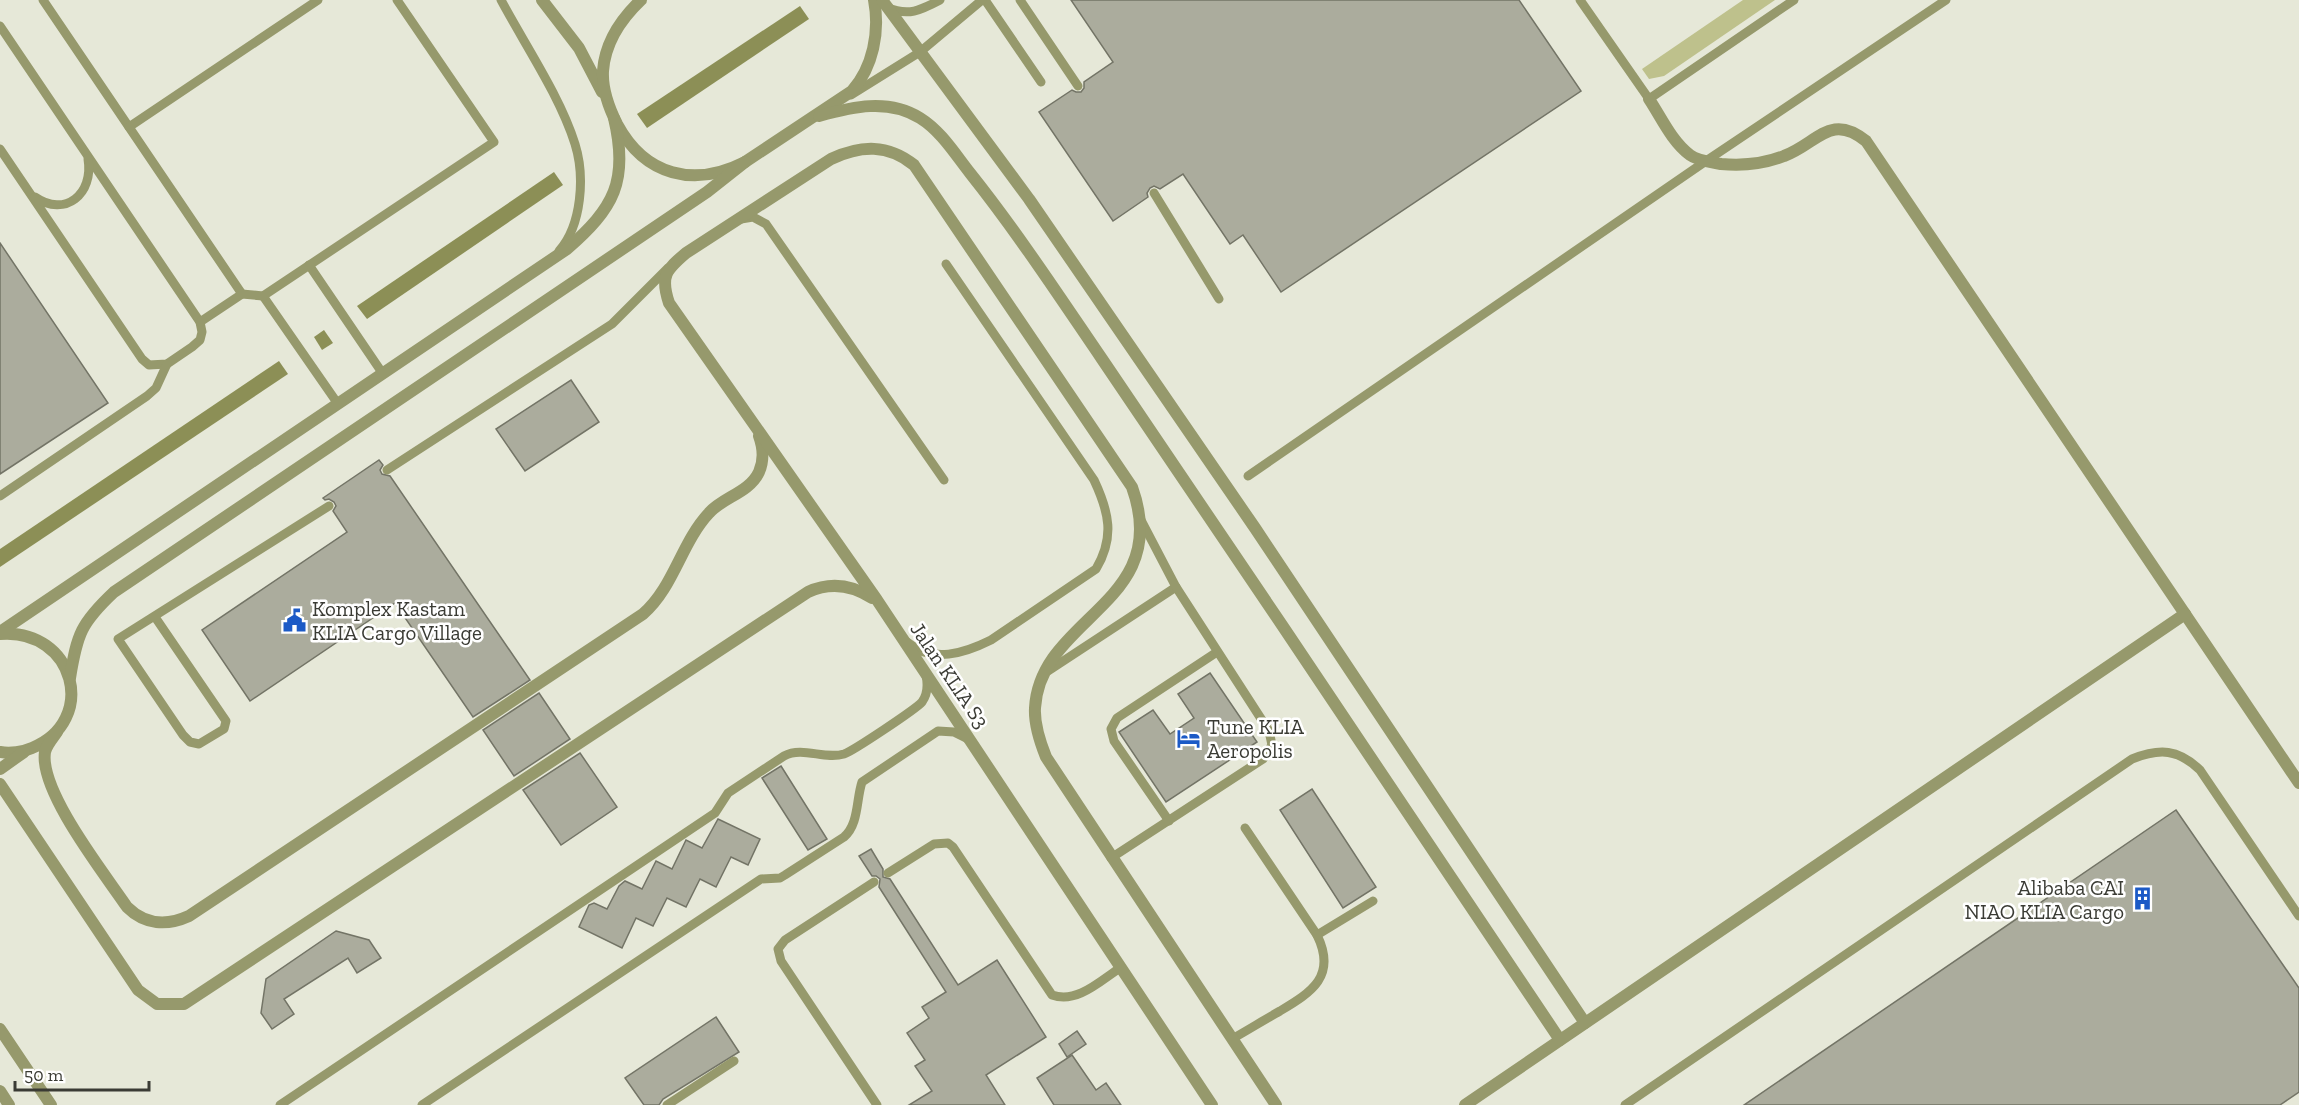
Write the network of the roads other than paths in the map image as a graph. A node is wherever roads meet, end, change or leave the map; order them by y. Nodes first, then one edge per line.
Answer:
1 (43, 0) edge
2 (318, 0) edge
3 (398, 0) edge
4 (501, 0) edge
5 (542, 0) edge
6 (641, 0) edge
7 (874, 0) edge
8 (940, 0) edge
9 (984, 0) edge
10 (1020, 0) edge
11 (1580, 0) edge
12 (1794, 0) edge
13 (1946, 0) edge
14 (885, 4) edge
15 (0, 26) edge
16 (920, 52) junction
17 (1041, 82) dead end
18 (1078, 86) dead end
19 (843, 99) junction
20 (1649, 99) junction
21 (608, 104) junction
22 (819, 116) junction
23 (614, 118) junction
24 (129, 127) junction
25 (0, 149) edge
26 (88, 157) junction
27 (746, 162) junction
28 (1706, 162) junction
29 (30, 193) junction
30 (1154, 193) dead end
31 (736, 220) junction
32 (547, 263) junction
33 (946, 264) dead end
34 (309, 265) junction
35 (670, 267) junction
36 (243, 294) junction
37 (263, 296) junction
38 (1219, 298) dead end
39 (200, 322) junction
40 (167, 364) junction
41 (383, 374) junction
42 (338, 404) junction
43 (754, 424) junction
44 (387, 470) dead end
45 (1248, 476) dead end
46 (944, 480) dead end
47 (0, 496) edge
48 (329, 506) dead end
49 (1141, 520) junction
50 (1176, 587) junction
51 (877, 600) junction
52 (2185, 614) junction
53 (155, 617) junction
54 (0, 633) edge
55 (898, 633) junction
56 (1217, 652) junction
57 (1045, 672) junction
58 (925, 674) junction
59 (70, 678) junction
60 (57, 732) junction
61 (970, 740) junction
62 (25, 751) junction
63 (0, 752) edge
64 (0, 769) edge
65 (2299, 783) edge
66 (0, 784) edge
67 (1169, 820) junction
68 (1245, 828) dead end
69 (1112, 858) junction
70 (888, 873) dead end
71 (874, 882) dead end
72 (1373, 901) dead end
73 (2299, 916) edge
74 (1317, 935) junction
75 (1120, 968) junction
76 (1585, 1023) junction
77 (0, 1029) edge
78 (1232, 1039) junction
79 (1560, 1040) junction
80 (734, 1061) dead end
81 (0, 1091) edge
82 (9, 1105) edge
83 (51, 1105) edge
84 (280, 1105) edge
85 (422, 1105) edge
86 (667, 1105) edge
87 (877, 1105) edge
88 (1212, 1105) edge
89 (1276, 1105) edge
90 (1465, 1105) edge
91 (1625, 1105) edge

1 - 24 lane
2 - 24 lane
3 - 34 lane
4 - 32 lane
5 - 21 street
6 - 21 street
7 - 19 street
8 - 14 lane
9 - 16 lane
9 - 17 lane
10 - 18 lane
11 - 20 lane
12 - 20 lane
13 - 28 lane
14 - 16 street
15 - 26 lane
16 - 19 lane
16 - 76 street
19 - 22 street
20 - 28 street
21 - 23 street
22 - 27 street
22 - 79 street
23 - 27 street
23 - 32 street
24 - 36 lane
25 - 29 lane
26 - 29 lane
26 - 39 lane
27 - 59 street
28 - 45 lane
28 - 52 street
29 - 40 lane
30 - 38 lane
31 - 35 street
31 - 46 lane
31 - 49 street
32 - 41 street
33 - 55 lane
34 - 37 lane
34 - 41 lane
35 - 43 street, Jalan KLIA S3
35 - 44 lane
36 - 37 lane
36 - 39 lane
37 - 42 lane
39 - 40 lane
40 - 47 lane
41 - 42 street
42 - 54 street
43 - 51 street, Jalan KLIA S3
43 - 60 street
48 - 53 lane
49 - 50 lane
49 - 57 street
50 - 56 lane
50 - 57 lane
51 - 55 street, Jalan KLIA S3
51 - 66 street
52 - 65 street
52 - 76 street
53 - 53 lane
54 - 59 street
55 - 58 street, Jalan KLIA S3
56 - 67 lane
56 - 67 lane
57 - 69 street
58 - 61 street, Jalan KLIA S3
58 - 84 lane
59 - 60 street
60 - 62 street
61 - 75 street, Jalan KLIA S3
61 - 85 lane
62 - 63 street
62 - 64 street
67 - 69 lane
68 - 74 lane
69 - 78 street
70 - 75 lane
71 - 87 lane
72 - 74 lane
73 - 91 lane
74 - 78 lane
75 - 88 street, Jalan KLIA S3
76 - 79 street
77 - 83 street
78 - 89 street
79 - 90 street
80 - 86 lane
81 - 82 street

